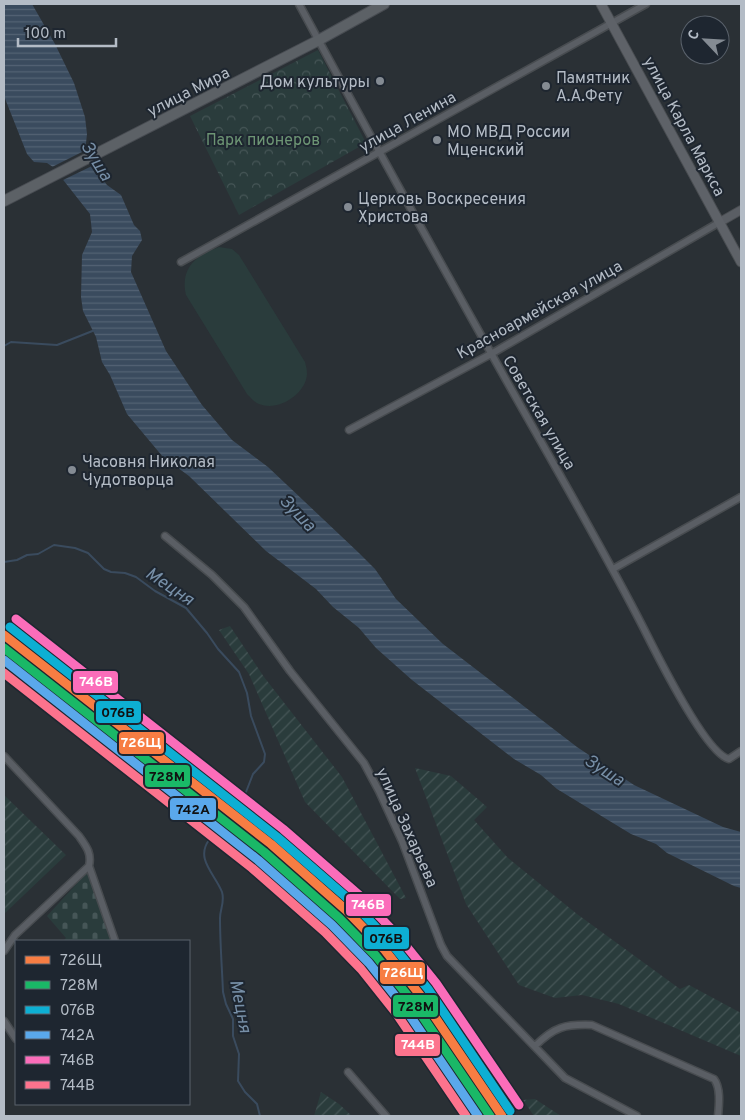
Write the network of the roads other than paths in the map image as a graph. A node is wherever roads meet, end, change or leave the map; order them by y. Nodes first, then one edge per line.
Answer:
1 (299, 4) edge
2 (384, 4) edge
3 (601, 4) edge
4 (646, 4) edge
5 (612, 23) junction
6 (319, 40) junction
7 (380, 152) junction
8 (6, 199) edge
9 (741, 210) edge
10 (720, 222) junction
11 (181, 262) dead end
12 (741, 262) edge
13 (491, 354) junction
14 (349, 430) dead end
15 (741, 497) edge
16 (165, 536) dead end
17 (613, 569) junction
18 (741, 751) edge
19 (4, 756) edge
20 (89, 866) junction
21 (115, 940) edge
22 (4, 951) edge
23 (4, 1021) edge
24 (15, 1038) edge
25 (535, 1046) junction
26 (348, 1072) dead end
27 (386, 1116) edge
28 (637, 1116) edge
29 (718, 1116) edge

1 - 6 street, Советская улица
2 - 6 main road, улица Мира
3 - 5 main road, улица Карла Маркса
4 - 5 street, улица Ленина
5 - 7 street, улица Ленина
5 - 10 main road, улица Карла Маркса
6 - 7 street, Советская улица
6 - 8 main road, улица Мира
7 - 11 street, улица Ленина
7 - 13 street, Советская улица
9 - 10 street, Красноармейская улица
10 - 12 main road, улица Карла Маркса
10 - 13 street, Красноармейская улица
13 - 14 street, Красноармейская улица
13 - 17 street, Советская улица
15 - 17 street
16 - 25 street, улица Захарьева
17 - 18 street, Советская улица
19 - 20 street
20 - 21 street
20 - 22 street
23 - 24 street
25 - 28 street, улица Захарьева
25 - 29 street
26 - 27 street

